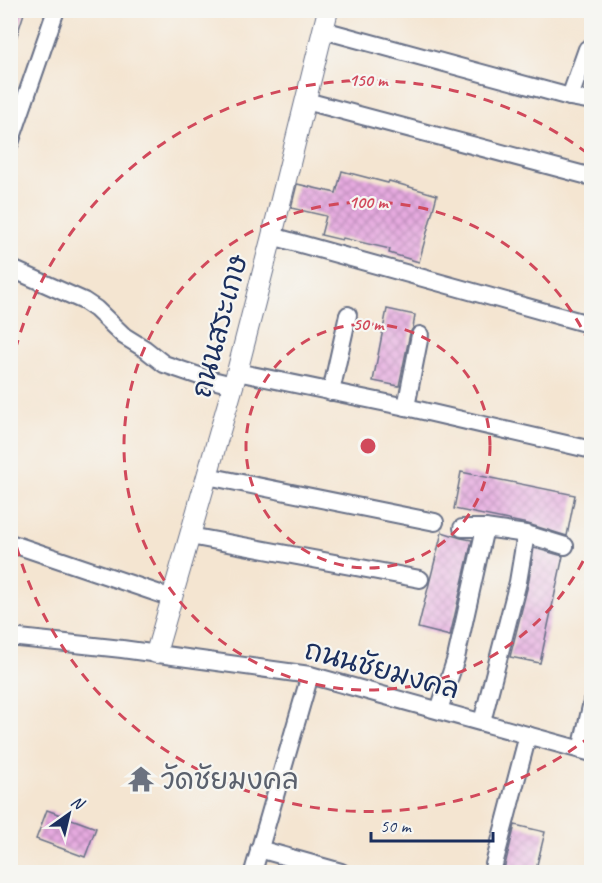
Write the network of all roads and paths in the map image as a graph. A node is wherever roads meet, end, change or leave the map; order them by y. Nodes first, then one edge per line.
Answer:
1 (56, 10) edge
2 (328, 10) edge
3 (323, 30) junction
4 (587, 49) dead end
5 (570, 97) junction
6 (306, 101) junction
7 (591, 101) edge
8 (10, 143) edge
9 (591, 177) edge
10 (272, 236) junction
11 (10, 267) edge
12 (348, 315) dead end
13 (591, 325) edge
14 (420, 335) dead end
15 (235, 379) junction
16 (331, 392) junction
17 (406, 407) junction
18 (591, 450) edge
19 (207, 476) junction
20 (435, 522) dead end
21 (462, 528) dead end
22 (485, 528) junction
23 (526, 534) junction
24 (190, 536) junction
25 (10, 543) edge
26 (565, 546) dead end
27 (420, 579) dead end
28 (172, 598) junction
29 (10, 637) edge
30 (156, 653) junction
31 (310, 675) junction
32 (591, 702) edge
33 (439, 710) junction
34 (482, 723) junction
35 (528, 735) junction
36 (586, 752) edge
37 (260, 849) junction
38 (253, 873) edge
39 (341, 873) edge
40 (492, 873) edge

1 - 8 street
2 - 3 street, ถนนสระเกษ
3 - 5 street
3 - 6 street, ถนนสระเกษ
4 - 5 street
5 - 7 street
6 - 9 street
6 - 10 street, ถนนสระเกษ
10 - 13 street
10 - 15 street, ถนนสระเกษ
11 - 15 street
12 - 16 street
14 - 17 street
15 - 16 street
15 - 19 street, ถนนสระเกษ
16 - 17 street
17 - 18 street
19 - 20 street
19 - 24 street, ถนนสระเกษ
21 - 22 street
22 - 23 street
22 - 33 street
23 - 26 street
23 - 34 street
24 - 27 street
24 - 28 street, ถนนสระเกษ
25 - 28 street
28 - 30 street, ถนนสระเกษ
29 - 30 street, ถนนชัยมงคล
30 - 31 street, ถนนชัยมงคล
31 - 33 street, ถนนชัยมงคล
31 - 37 street
32 - 36 street
33 - 34 street, ถนนชัยมงคล
34 - 35 street, ถนนชัยมงคล
35 - 36 street, ถนนชัยมงคล
35 - 40 street
37 - 38 street
37 - 39 street

